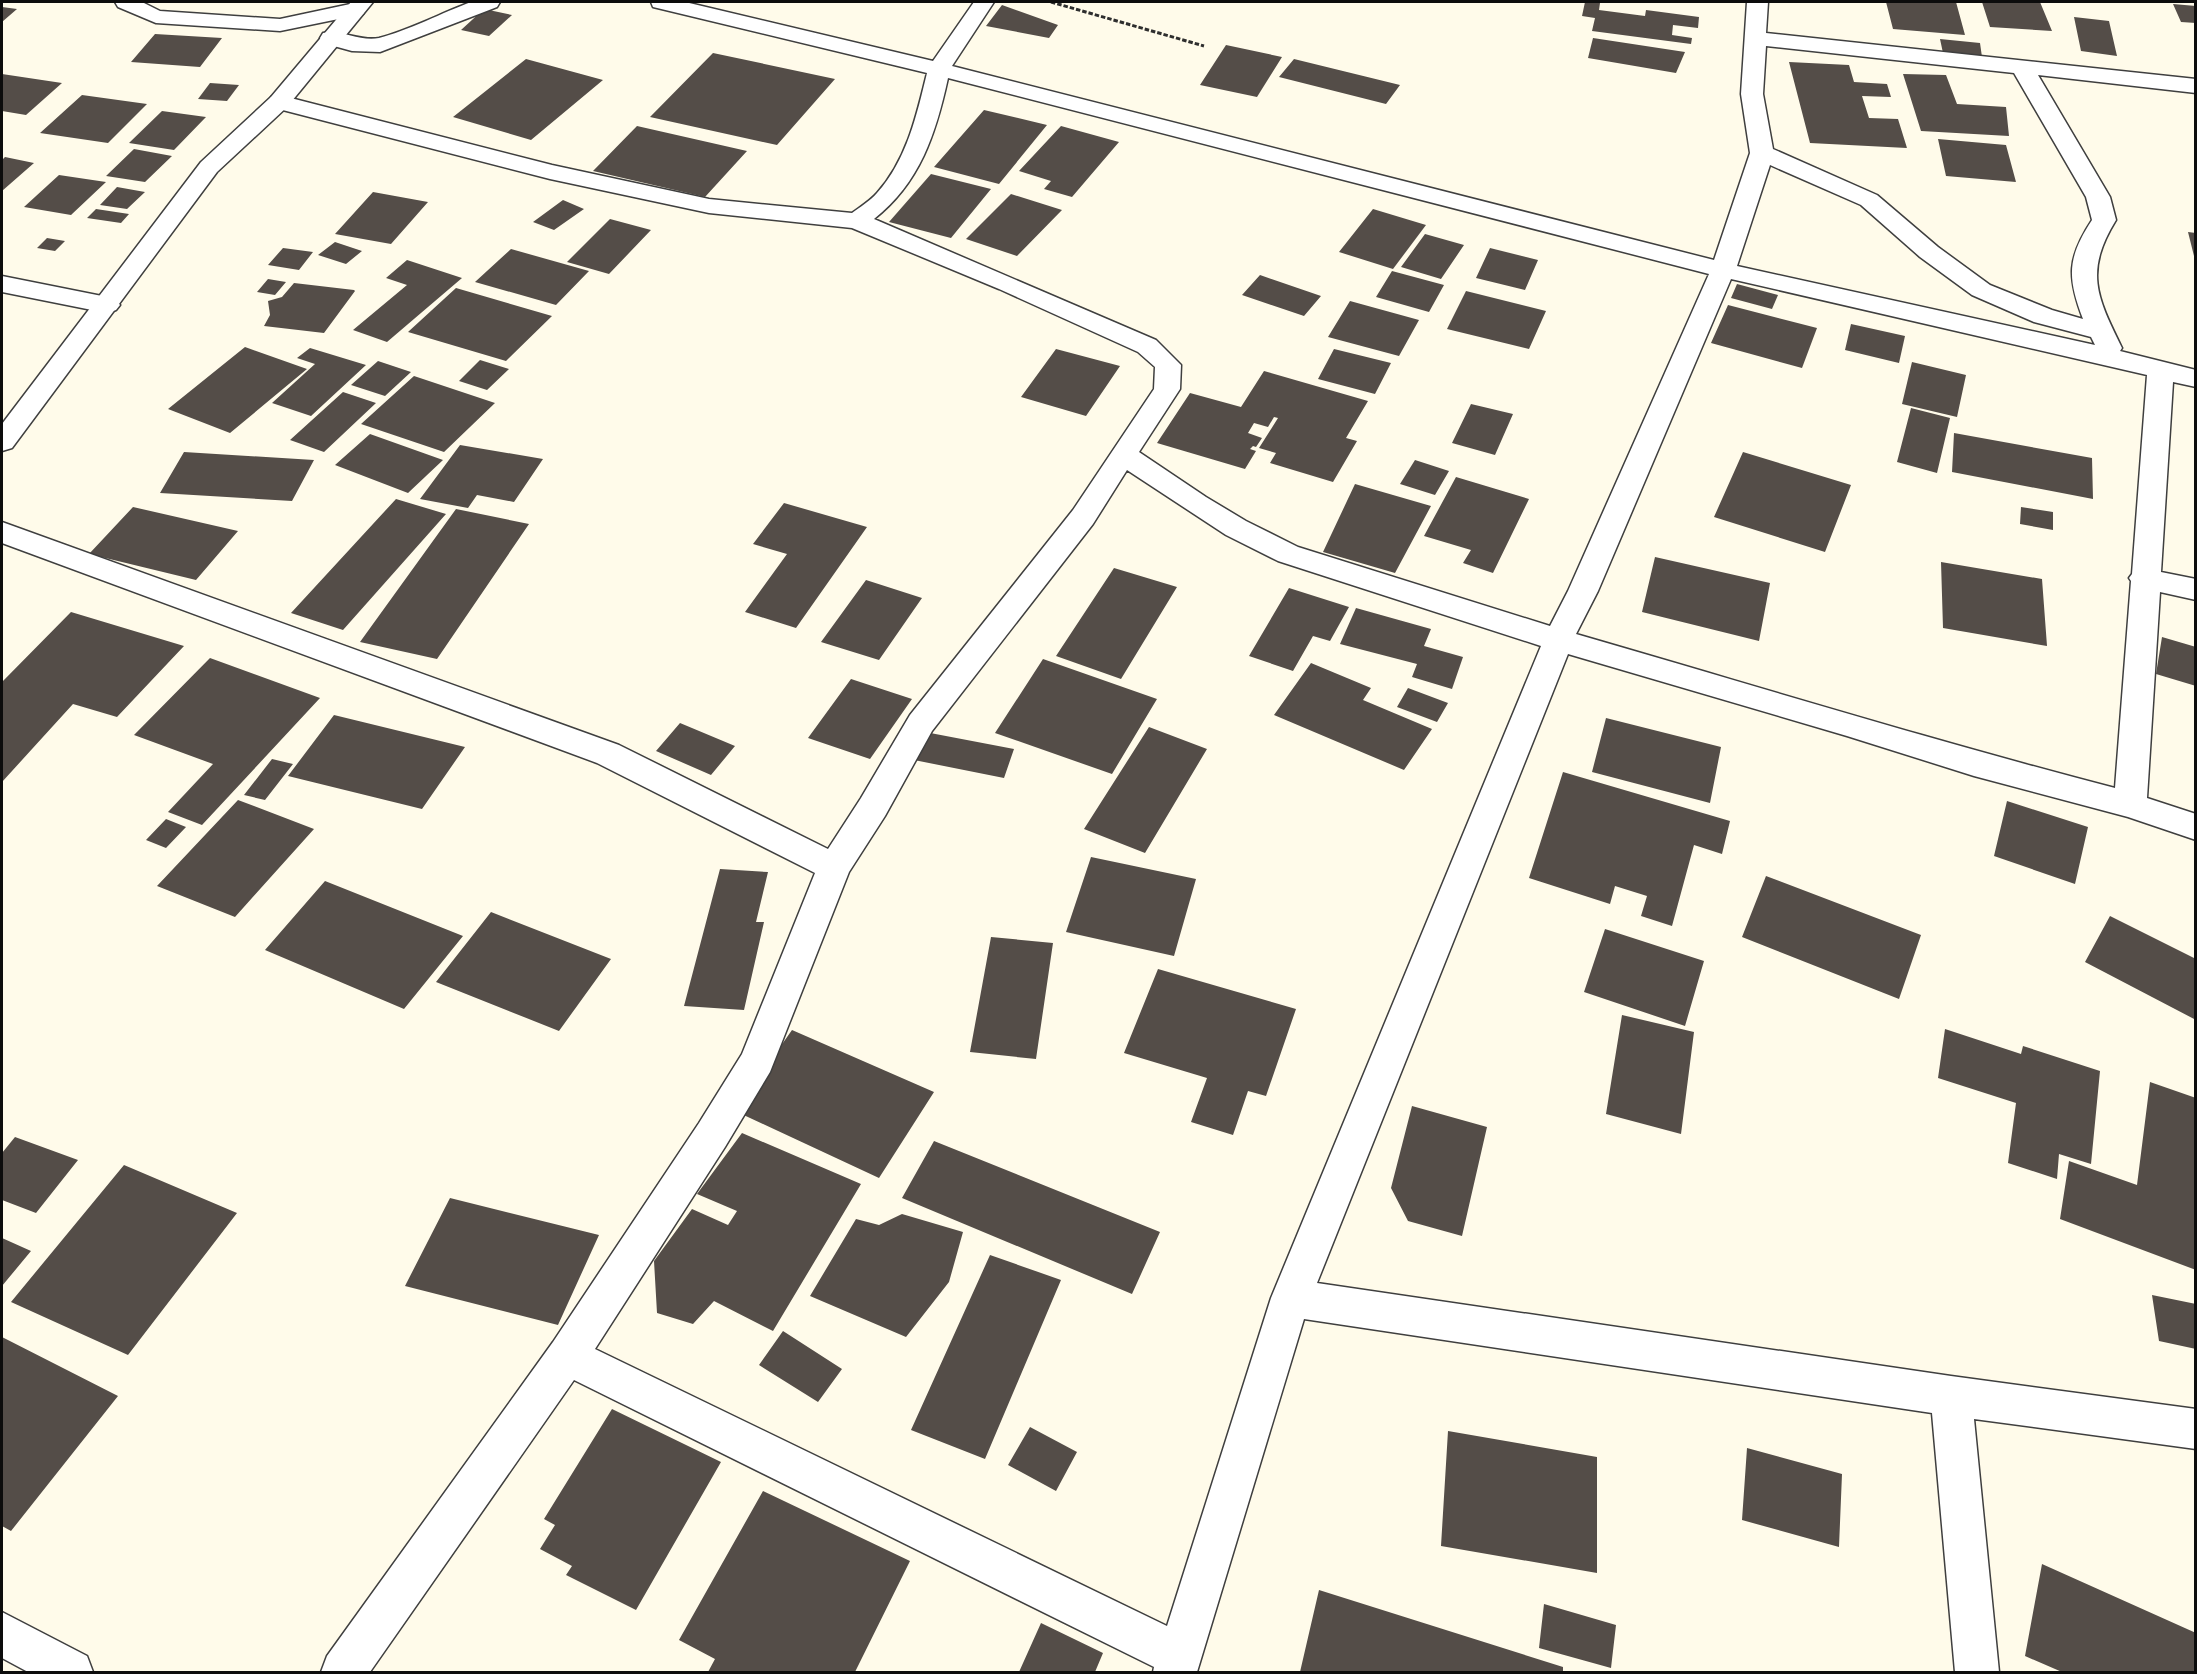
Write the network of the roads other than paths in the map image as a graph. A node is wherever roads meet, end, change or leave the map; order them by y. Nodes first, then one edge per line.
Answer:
1 (126, 2) edge
2 (489, 2) edge
3 (661, 2) edge
4 (984, 2) edge
5 (1757, 2) edge
6 (358, 5) edge
7 (331, 38) junction
8 (1754, 38) junction
9 (939, 69) junction
10 (2023, 69) junction
11 (2196, 86) edge
12 (279, 102) junction
13 (1762, 153) junction
14 (857, 221) junction
15 (1723, 270) junction
16 (2, 284) edge
17 (107, 305) junction
18 (2101, 332) junction
19 (2114, 358) junction
20 (2161, 370) junction
21 (2196, 379) edge
22 (2, 442) edge
23 (1123, 454) junction
24 (2, 532) edge
25 (2144, 578) junction
26 (2196, 590) edge
27 (1558, 640) junction
28 (2130, 805) junction
29 (2196, 827) edge
30 (834, 867) junction
31 (1291, 1298) junction
32 (567, 1356) junction
33 (1951, 1396) junction
34 (2196, 1429) edge
35 (2, 1634) edge
36 (1178, 1664) edge
37 (71, 1672) edge
38 (343, 1672) edge
39 (1977, 1672) edge

1 - 6 street
2 - 7 street
3 - 9 street
4 - 9 street
5 - 8 street
6 - 7 street
7 - 12 street
8 - 10 street
8 - 13 street
9 - 14 street
9 - 15 street
10 - 11 street
10 - 18 street
12 - 14 street
12 - 17 street
13 - 15 street
13 - 18 street
14 - 23 street
15 - 19 street
15 - 27 street
16 - 17 street
17 - 22 street
18 - 19 street
19 - 20 street
20 - 21 street
20 - 25 street
23 - 27 street
23 - 30 street
24 - 30 street
25 - 26 street
25 - 28 street
27 - 28 street
27 - 31 street
28 - 29 street
30 - 32 street
31 - 33 street
31 - 36 street
32 - 36 street
32 - 38 street
33 - 34 street
33 - 39 street
35 - 37 street

